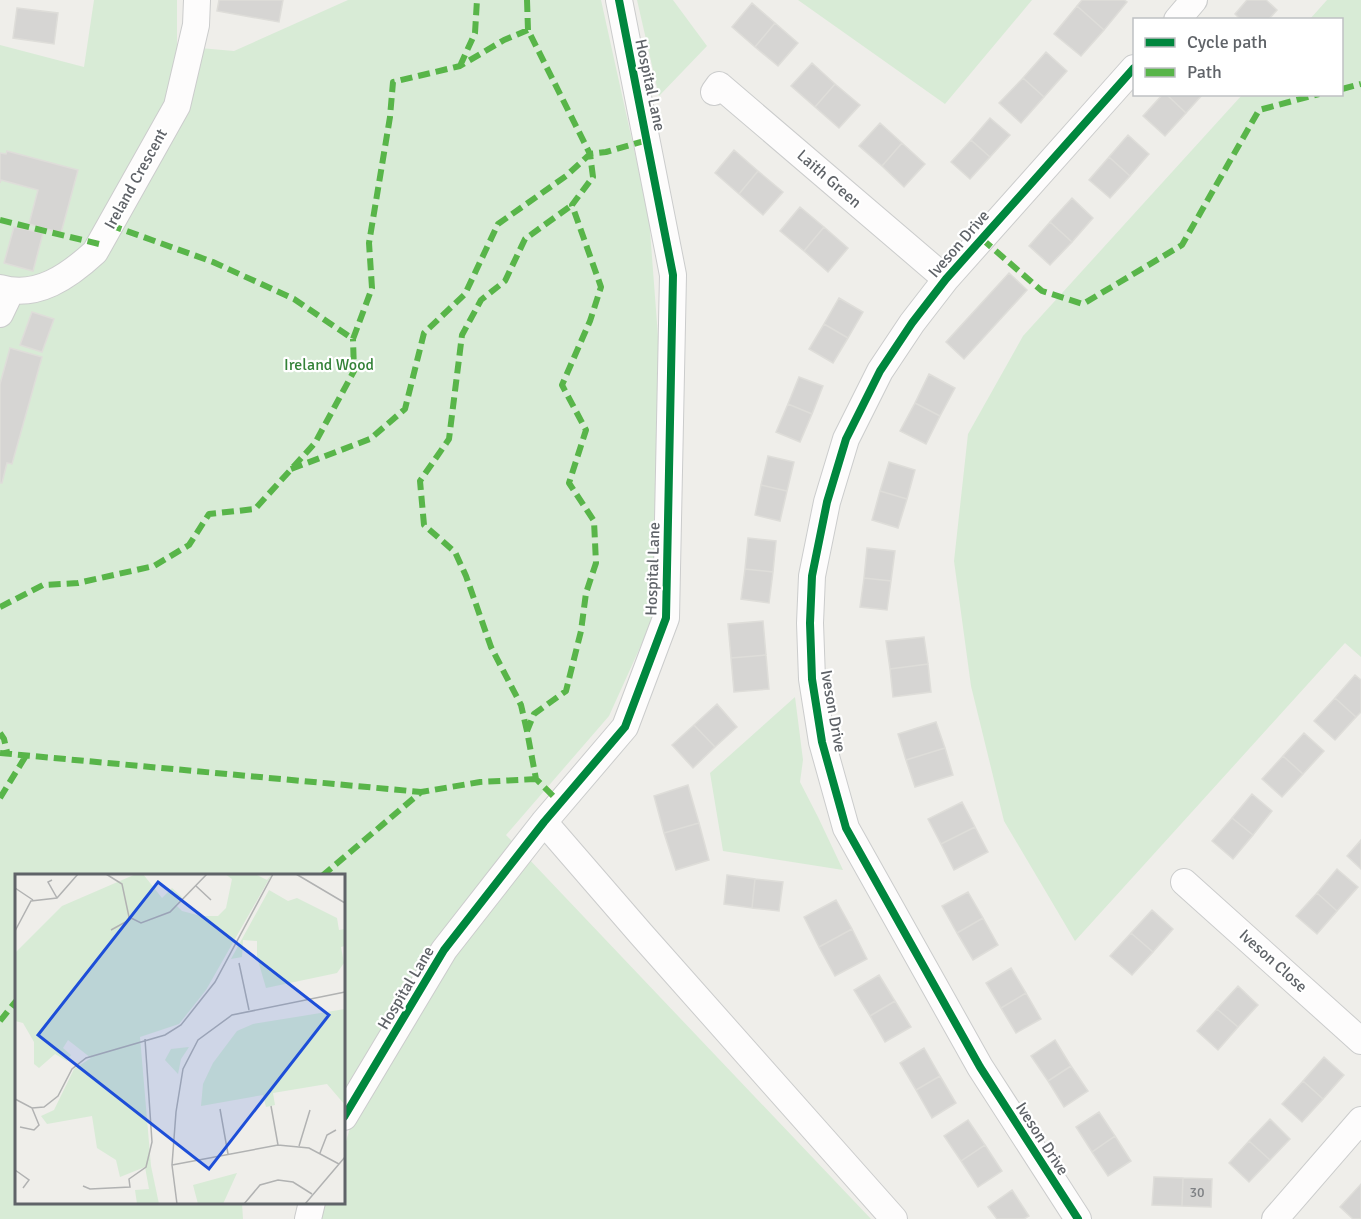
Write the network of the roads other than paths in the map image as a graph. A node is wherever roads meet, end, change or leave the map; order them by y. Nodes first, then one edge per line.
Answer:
1 (197, 0) edge
2 (619, 0) edge
3 (1194, 0) edge
4 (1179, 18) edge
5 (1133, 69) edge
6 (714, 92) dead end
7 (945, 279) junction
8 (5, 290) edge
9 (0, 314) edge
10 (544, 822) junction
11 (1185, 882) dead end
12 (1361, 1041) edge
13 (345, 1115) edge
14 (1361, 1120) edge
15 (312, 1204) edge
16 (308, 1219) edge
17 (894, 1219) edge
18 (1078, 1219) edge
19 (1275, 1219) edge

1 - 8 street, Ireland Crescent
2 - 10 street, Hospital Lane
3 - 4 street
5 - 7 street, Iveson Drive
6 - 7 street, Laith Green
7 - 18 street, Iveson Drive
8 - 9 street
10 - 13 street, Hospital Lane
10 - 17 street
11 - 12 street, Iveson Close
14 - 19 street
15 - 16 street

